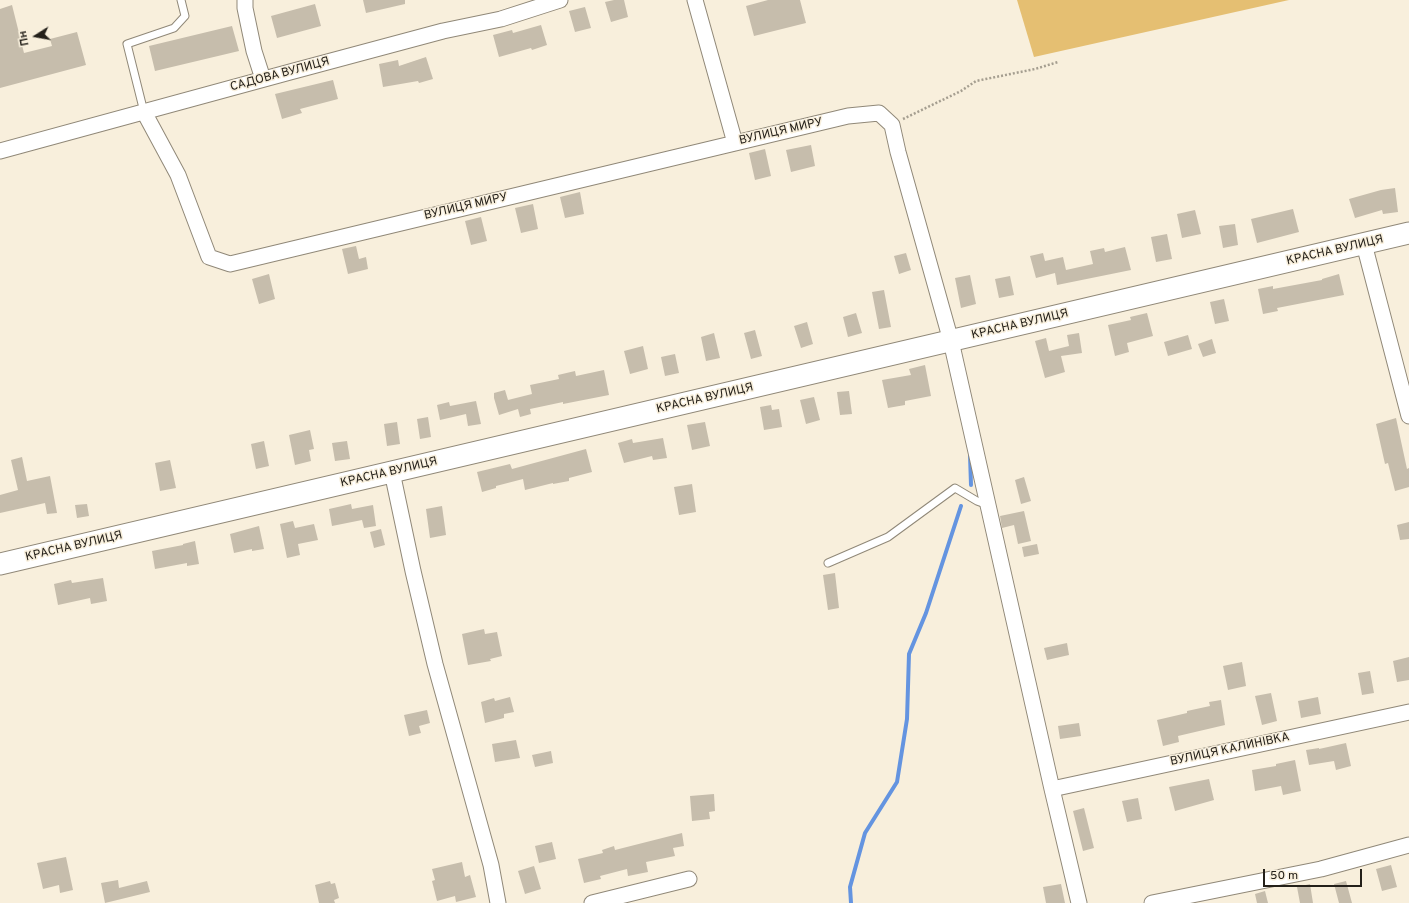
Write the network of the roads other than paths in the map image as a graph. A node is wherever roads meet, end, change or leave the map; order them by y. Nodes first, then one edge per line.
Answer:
1 (181, 0) edge
2 (245, 0) edge
3 (560, 0) edge
4 (695, 0) edge
5 (263, 79) junction
6 (144, 112) junction
7 (735, 143) junction
8 (0, 151) edge
9 (1409, 233) edge
10 (1364, 244) junction
11 (951, 341) junction
12 (1409, 416) edge
13 (392, 472) junction
14 (988, 504) junction
15 (828, 563) dead end
16 (0, 564) edge
17 (1409, 712) edge
18 (1052, 789) junction
19 (1409, 845) edge
20 (689, 879) dead end
21 (498, 903) edge
22 (592, 903) edge
23 (1079, 903) edge
24 (1152, 903) edge

1 - 6 lane
2 - 5 street
3 - 5 street, САДОВА ВУЛИЦЯ
4 - 7 street
5 - 6 street, САДОВА ВУЛИЦЯ
6 - 7 street, ВУЛИЦЯ МИРУ
6 - 8 street, САДОВА ВУЛИЦЯ
7 - 11 street, ВУЛИЦЯ МИРУ
9 - 10 street, КРАСНА ВУЛИЦЯ
10 - 11 street, КРАСНА ВУЛИЦЯ
10 - 12 street
11 - 13 street, КРАСНА ВУЛИЦЯ
11 - 14 street
13 - 16 street, КРАСНА ВУЛИЦЯ
13 - 21 street
14 - 15 lane
14 - 18 street
17 - 18 street, ВУЛИЦЯ КАЛИНІВКА
18 - 23 street
19 - 24 street
20 - 22 street

